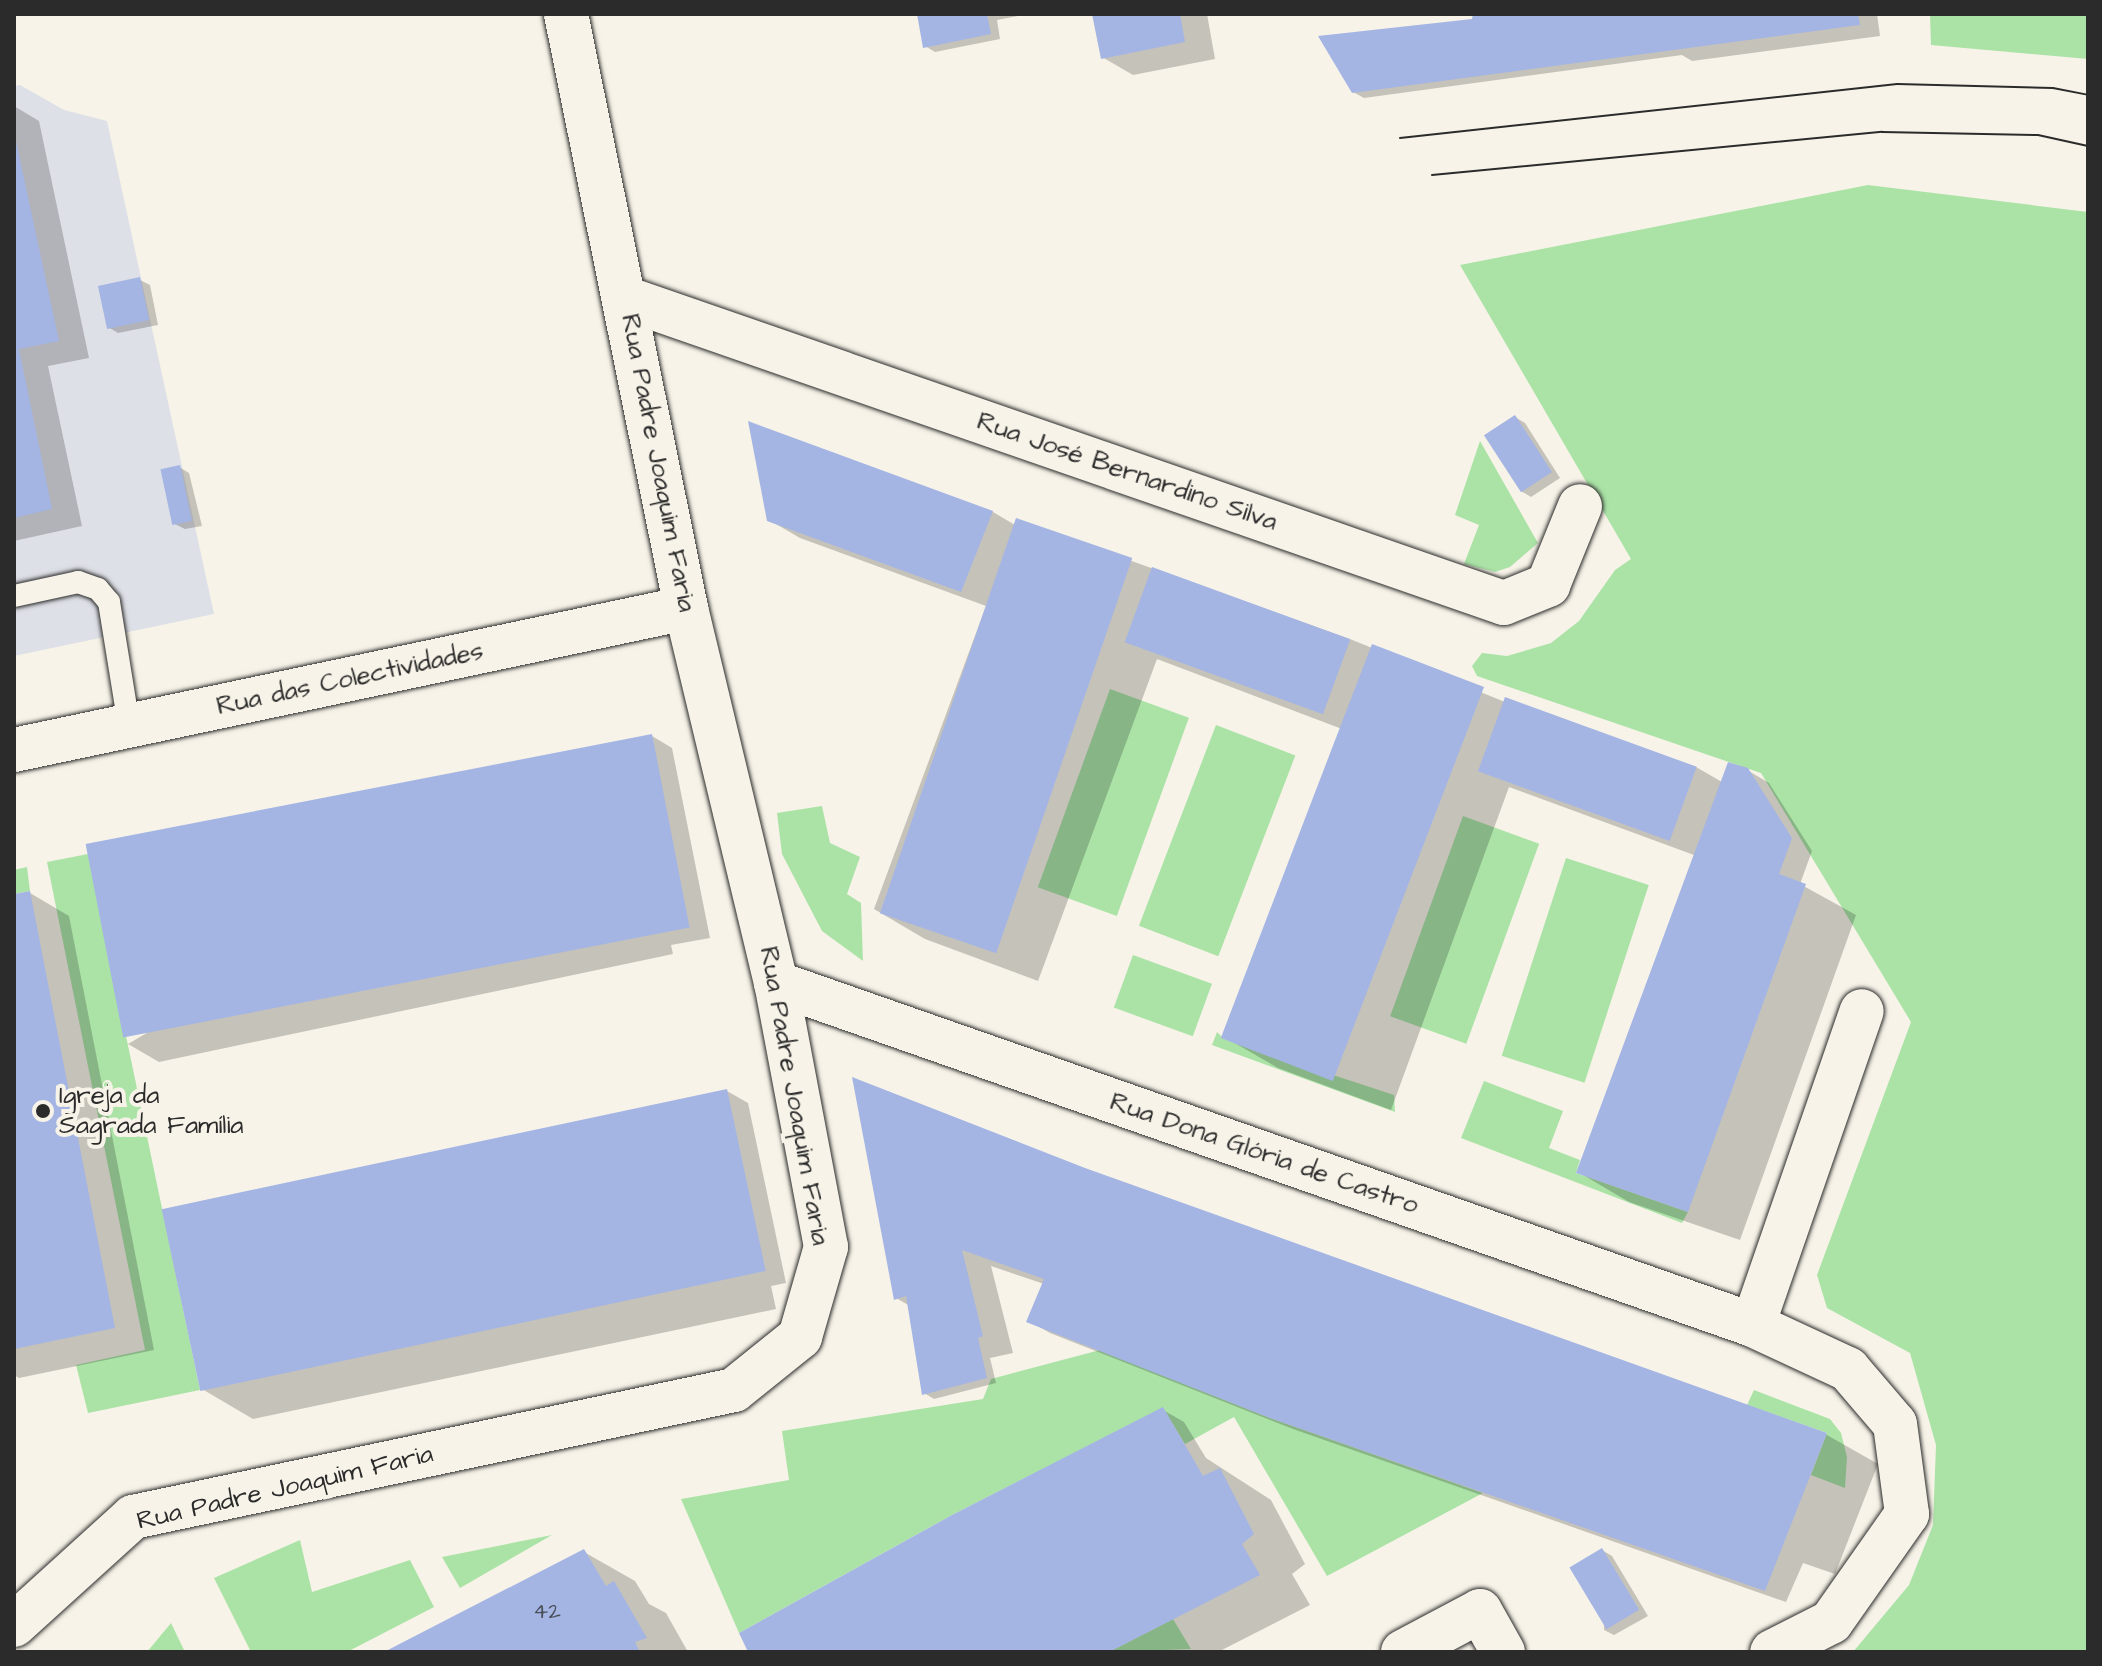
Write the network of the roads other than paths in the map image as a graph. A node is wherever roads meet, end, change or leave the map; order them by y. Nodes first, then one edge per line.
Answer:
1 (566, 14) edge
2 (625, 298) junction
3 (1580, 506) dead end
4 (14, 596) edge
5 (686, 608) junction
6 (129, 726) junction
7 (14, 750) edge
8 (776, 983) junction
9 (1862, 1011) dead end
10 (1753, 1325) junction
11 (14, 1625) edge
12 (1403, 1652) edge
13 (1503, 1652) edge
14 (1772, 1652) edge

1 - 2 street, Rua Padre Joaquim Faria
2 - 3 street, Rua José Bernardino Silva
2 - 5 street, Rua Padre Joaquim Faria
4 - 6 lane
5 - 6 street, Rua das Colectividades
5 - 8 street, Rua Padre Joaquim Faria
6 - 7 street, Rua das Colectividades
8 - 10 street, Rua Dona Glória de Castro
8 - 11 street, Rua Padre Joaquim Faria
9 - 10 street
10 - 14 street, Rua Dona Glória de Castro
12 - 13 street

